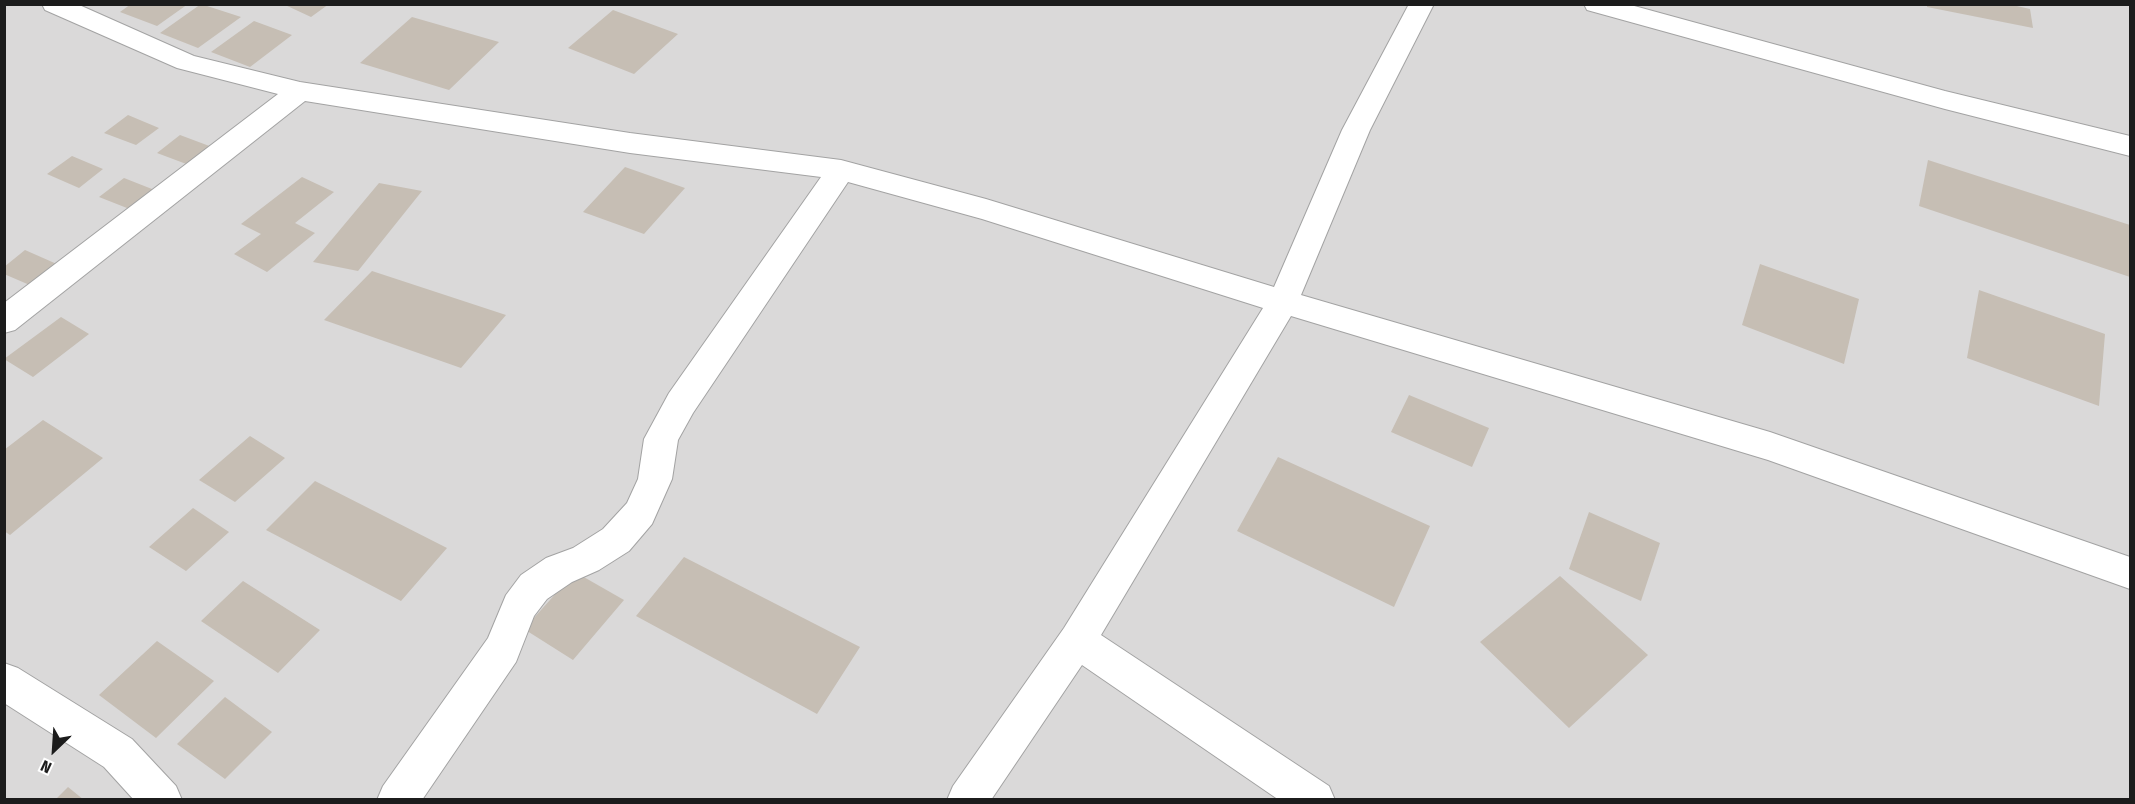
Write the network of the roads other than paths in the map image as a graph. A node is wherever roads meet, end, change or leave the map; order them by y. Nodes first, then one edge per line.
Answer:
1 (54, 4) edge
2 (1422, 4) edge
3 (1596, 4) edge
4 (300, 91) junction
5 (2130, 146) edge
6 (841, 170) junction
7 (1283, 302) junction
8 (4, 321) edge
9 (2130, 573) edge
10 (1077, 640) junction
11 (4, 681) edge
12 (162, 800) edge
13 (397, 800) edge
14 (967, 800) edge
15 (1315, 800) edge

1 - 4 street
2 - 7 street
3 - 5 street
4 - 6 street
4 - 8 street
6 - 7 street
6 - 13 street
7 - 9 street
7 - 10 street
10 - 14 street
10 - 15 street
11 - 12 street

